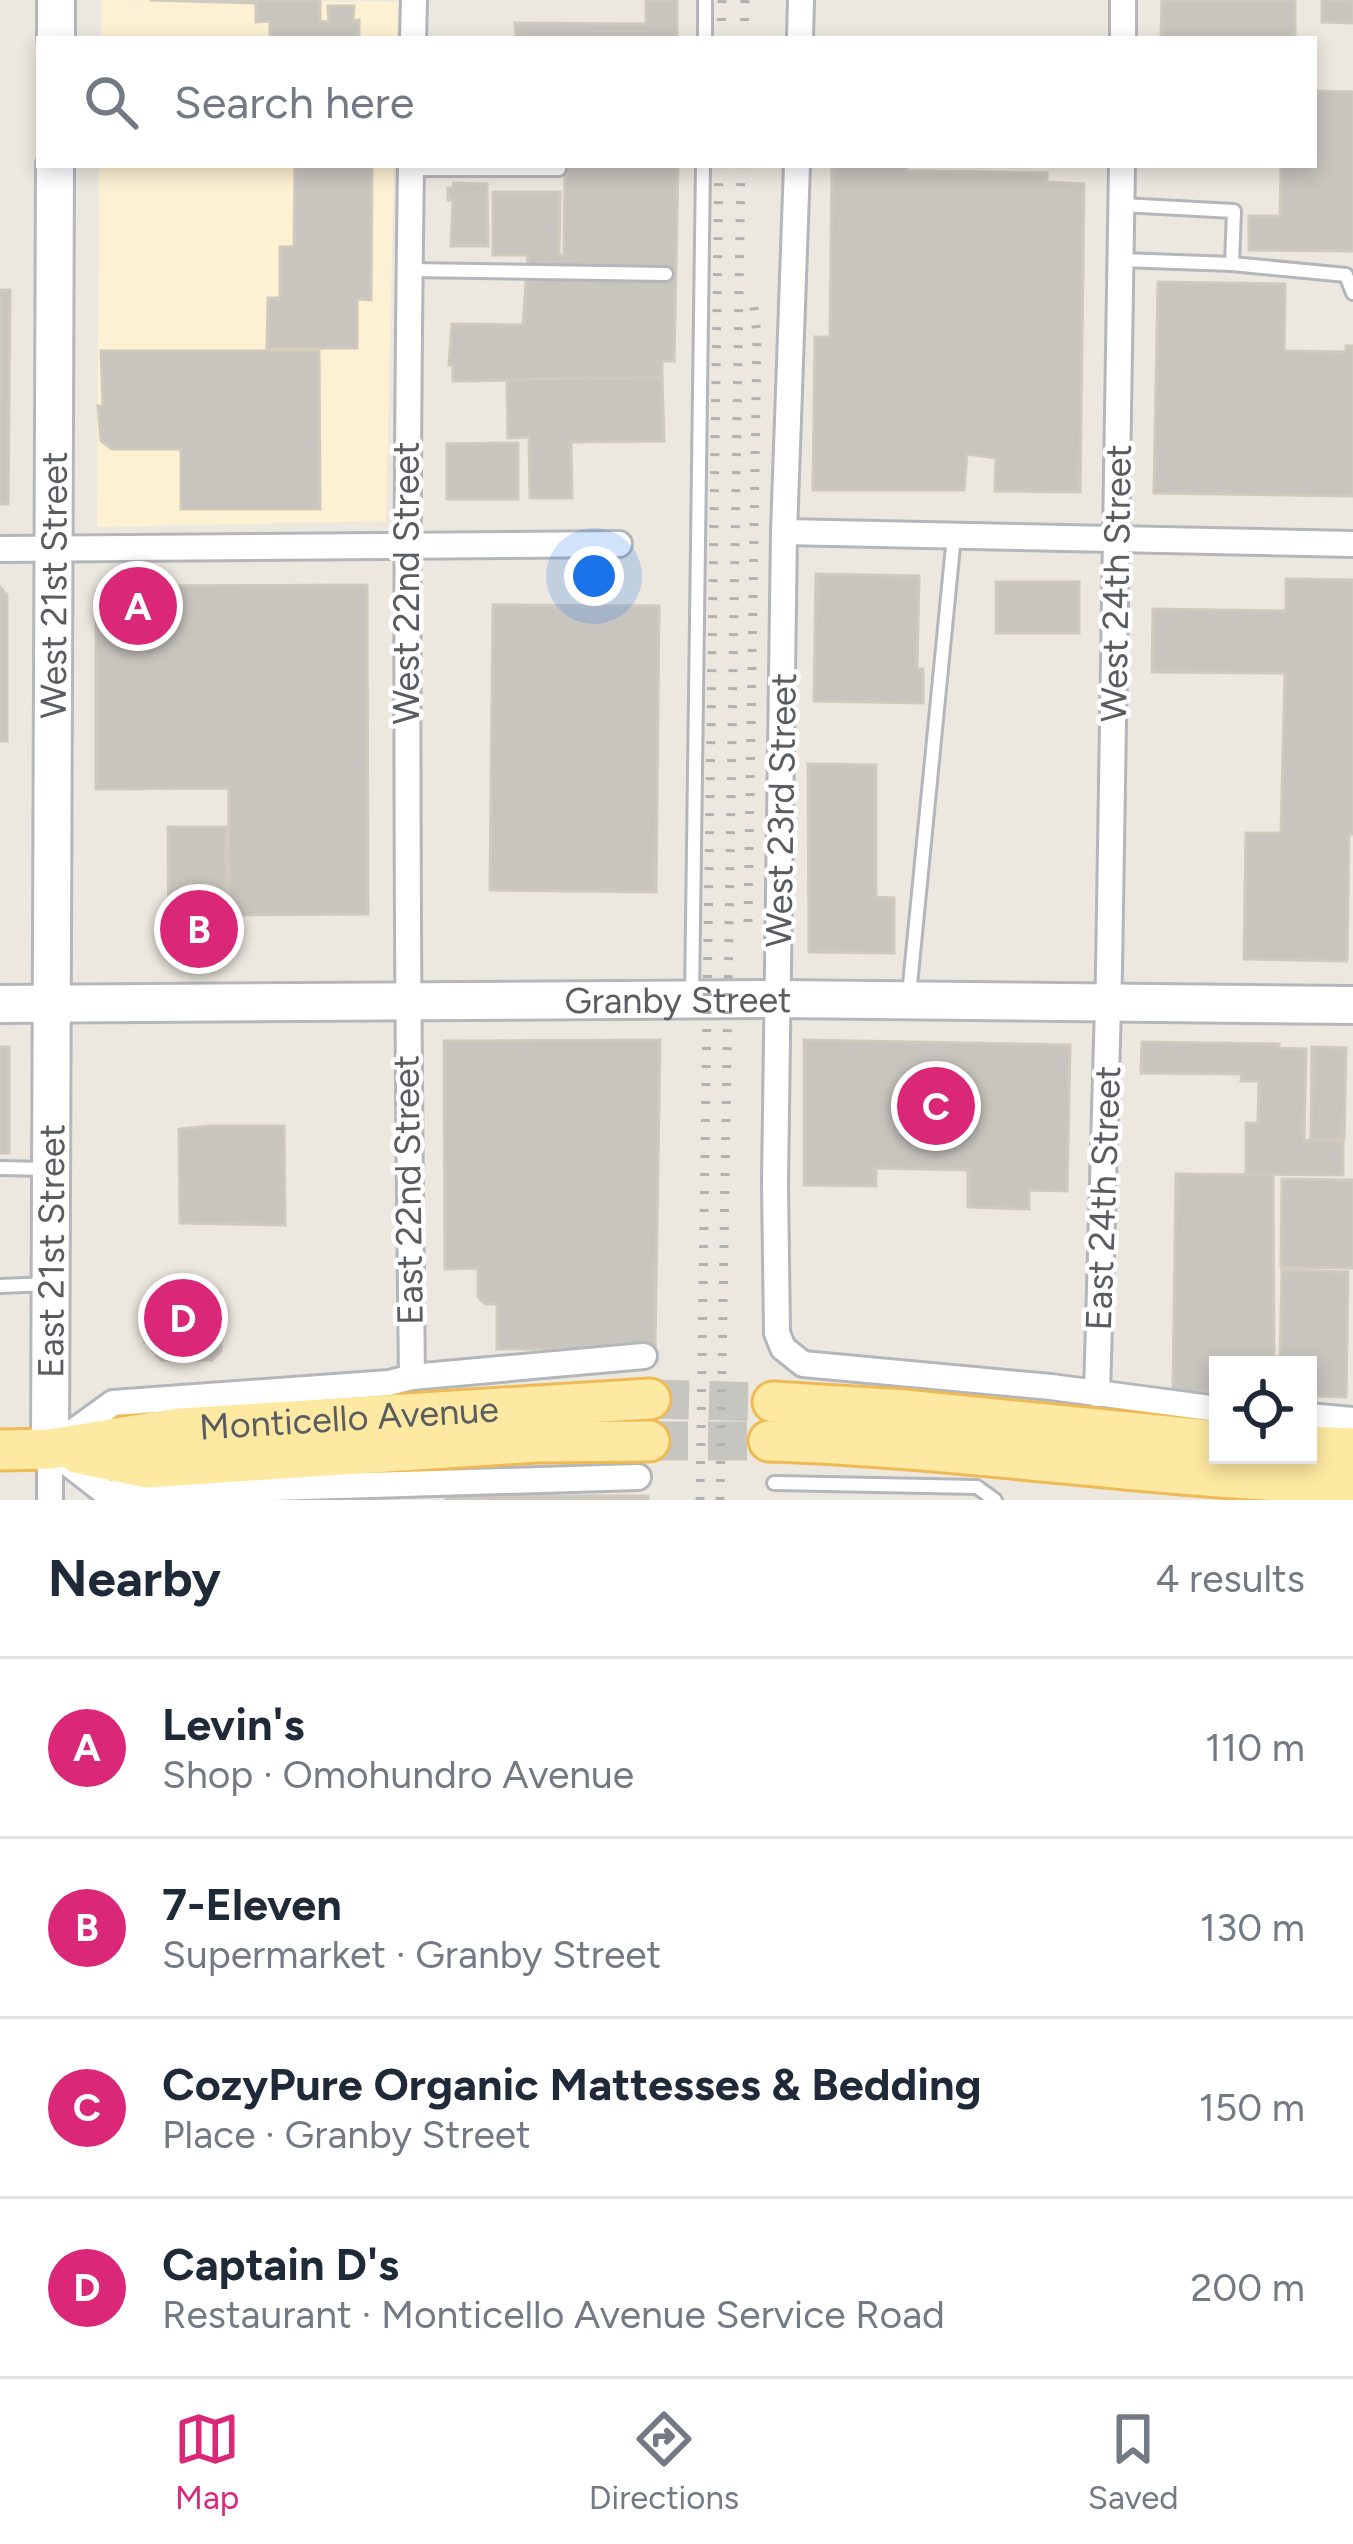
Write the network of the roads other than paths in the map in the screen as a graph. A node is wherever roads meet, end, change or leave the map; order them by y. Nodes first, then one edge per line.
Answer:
1 (56, 0) edge
2 (414, 0) edge
3 (705, 0) edge
4 (801, 0) edge
5 (1124, 0) edge
6 (56, 36) edge
7 (413, 36) edge
8 (704, 36) edge
9 (800, 36) edge
10 (1123, 36) edge
11 (56, 168) edge
12 (411, 168) edge
13 (485, 168) edge
14 (703, 168) edge
15 (797, 168) edge
16 (1122, 168) edge
17 (559, 169) dead end
18 (1122, 205) junction
19 (1120, 260) junction
20 (1232, 264) junction
21 (410, 270) junction
22 (666, 274) dead end
23 (1353, 293) edge
24 (784, 532) junction
25 (954, 536) junction
26 (1118, 541) junction
27 (619, 544) dead end
28 (1353, 544) edge
29 (405, 547) junction
30 (0, 549) edge
31 (52, 549) junction
32 (692, 999) junction
33 (778, 999) junction
34 (908, 1000) junction
35 (1109, 1001) junction
36 (405, 1002) junction
37 (0, 1004) edge
38 (51, 1004) junction
39 (1353, 1005) edge
40 (0, 1168) edge
41 (50, 1168) junction
42 (50, 1284) junction
43 (0, 1286) edge
44 (644, 1356) dead end
45 (412, 1377) junction
46 (1097, 1394) junction
47 (650, 1400) tunnel mouth
48 (1209, 1408) edge
49 (1317, 1418) edge
50 (1353, 1420) edge
51 (1209, 1440) edge
52 (1317, 1446) edge
53 (50, 1448) junction
54 (1353, 1448) edge
55 (0, 1450) edge
56 (644, 1459) joint
57 (774, 1483) dead end
58 (1353, 1484) edge
59 (405, 1491) edge
60 (50, 1500) edge
61 (995, 1500) edge

1 - 6 street
2 - 7 street
3 - 8 lane
4 - 9 street
5 - 10 street
11 - 31 street, West 21st Street
12 - 21 street, West 22nd Street
13 - 17 lane
14 - 32 lane
15 - 24 street, West 23rd Street
16 - 18 street, West 24th Street
18 - 19 street, West 24th Street
18 - 20 lane
19 - 20 lane
19 - 26 street, West 24th Street
20 - 23 lane
21 - 22 lane
21 - 29 street, West 22nd Street
24 - 25 street
24 - 33 street, West 23rd Street
25 - 26 street
25 - 34 lane
26 - 28 street
26 - 35 street, West 24th Street
27 - 29 street
29 - 31 street
29 - 36 street, West 22nd Street
30 - 31 street
31 - 38 street, West 21st Street
32 - 33 street, Granby Street
32 - 36 street, Granby Street
33 - 34 street, Granby Street
33 - 46 street, West 23rd Street
34 - 35 street, Granby Street
35 - 39 street, Granby Street
35 - 46 street, East 24th Street
36 - 38 street, Granby Street
36 - 45 street, East 22nd Street
37 - 38 street, Granby Street
38 - 41 street, East 21st Street
40 - 41 lane
41 - 42 street, East 21st Street
42 - 43 lane
42 - 53 street, East 21st Street
44 - 45 street
45 - 53 street
46 - 48 street
47 - 53 main road, Monticello Avenue
49 - 50 street
51 - 58 main road
52 - 54 main road
53 - 55 main road, Monticello Avenue
53 - 56 main road, Monticello Avenue
53 - 59 street
53 - 60 street, East 21st Street
56 - 59 street
57 - 61 lane

